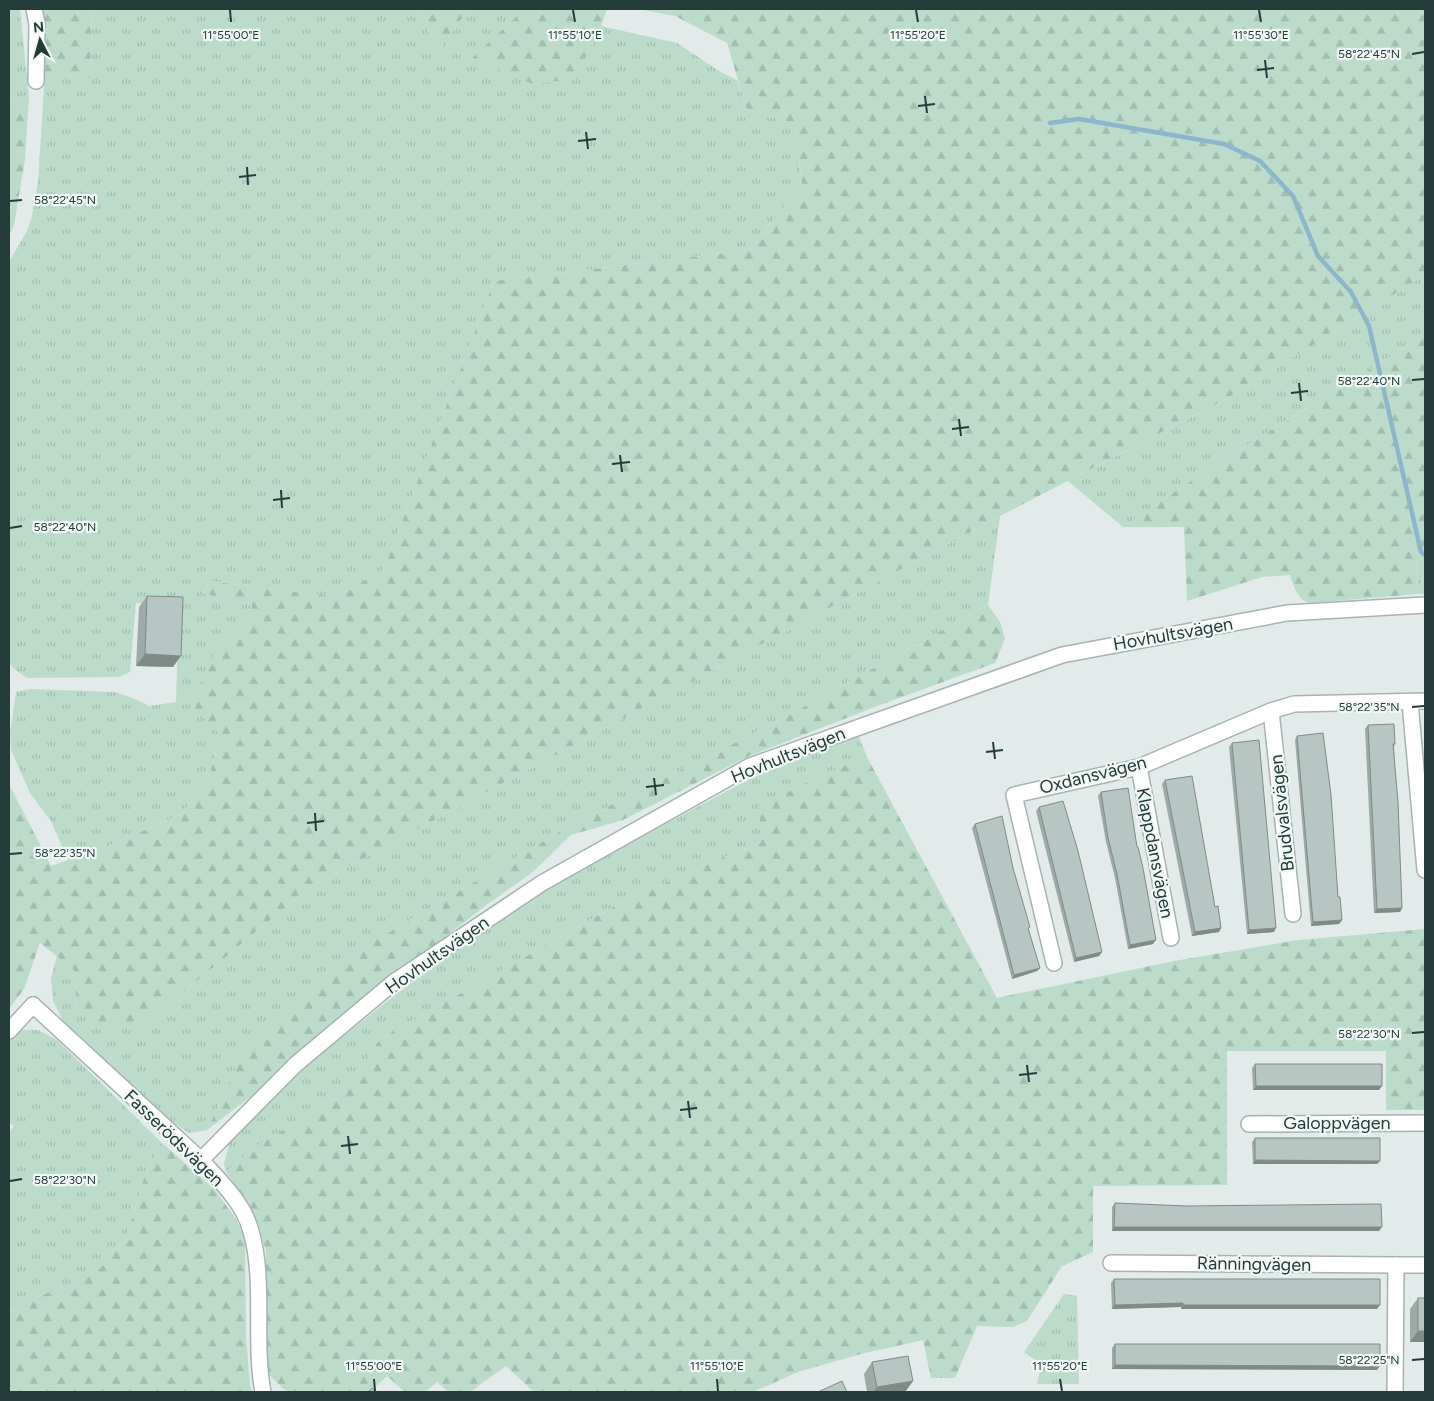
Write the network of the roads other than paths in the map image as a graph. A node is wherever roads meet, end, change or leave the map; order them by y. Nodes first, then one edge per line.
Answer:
1 (34, 9) edge
2 (36, 81) dead end
3 (1425, 605) edge
4 (1418, 701) edge
5 (1271, 711) junction
6 (1139, 767) junction
7 (1425, 870) edge
8 (1293, 914) dead end
9 (1171, 938) dead end
10 (1054, 964) dead end
11 (9, 1031) edge
12 (1425, 1123) edge
13 (1249, 1124) dead end
14 (201, 1160) junction
15 (1111, 1262) dead end
16 (1396, 1265) junction
17 (1425, 1265) edge
18 (263, 1392) edge
19 (1396, 1392) edge

1 - 2 street
3 - 14 street, Hovhultsvägen
4 - 5 street, Oxdansvägen
4 - 7 street
5 - 6 street, Oxdansvägen
5 - 8 street, Brudvalsvägen
6 - 9 street, Klappdansvägen
6 - 10 street, Oxdansvägen
11 - 14 street, Fasserödsvägen
12 - 13 street, Galoppvägen
14 - 18 street, Fasserödsvägen
15 - 16 street, Ränningvägen
16 - 17 street, Ränningvägen
16 - 19 street

